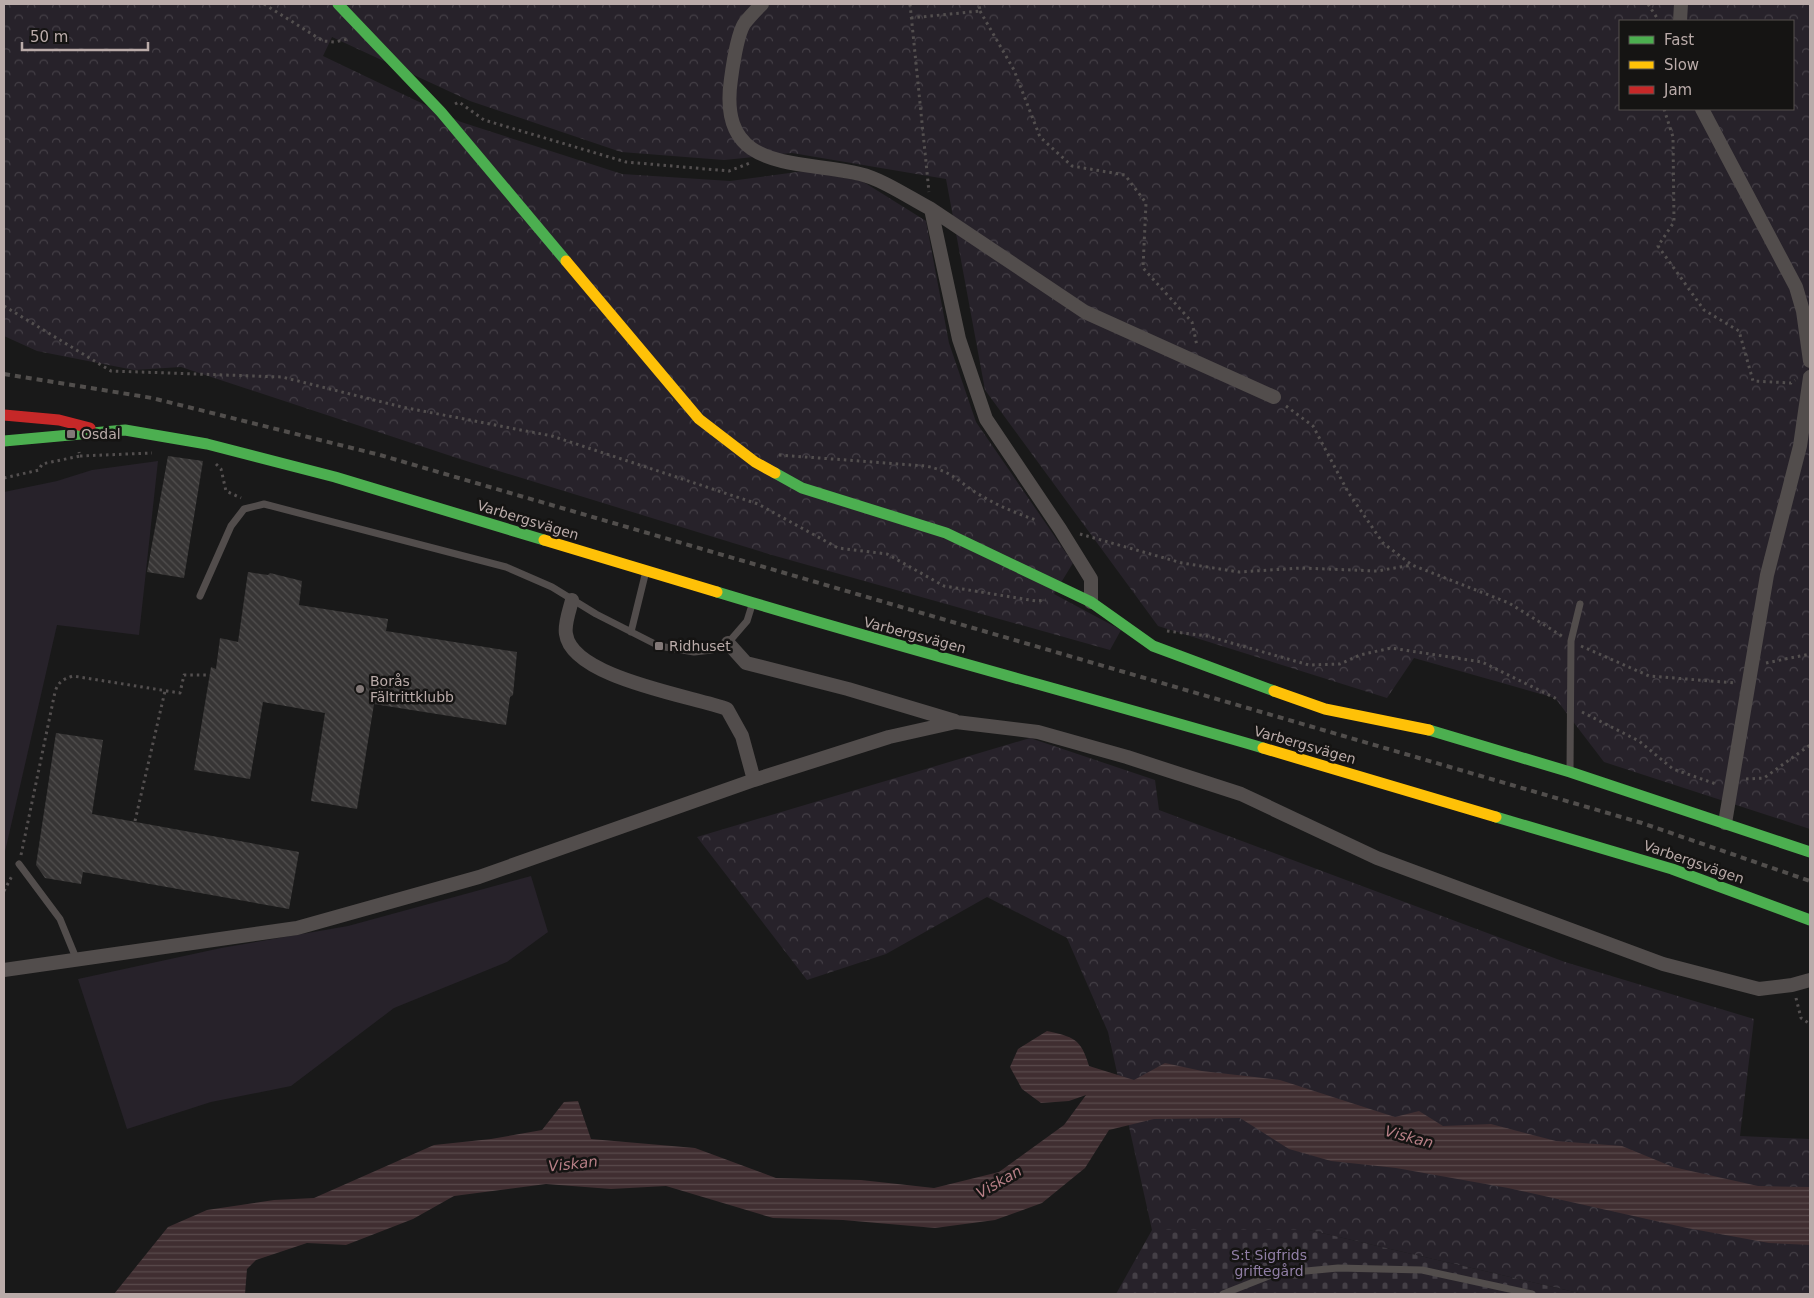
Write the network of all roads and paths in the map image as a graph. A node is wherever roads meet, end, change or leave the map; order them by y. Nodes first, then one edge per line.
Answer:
1 (264, 4) edge
2 (338, 4) edge
3 (762, 4) edge
4 (910, 4) edge
5 (979, 4) edge
6 (1648, 4) edge
7 (1682, 4) edge
8 (980, 11) junction
9 (911, 18) junction
10 (1658, 20) edge
11 (1680, 20) edge
12 (362, 29) junction
13 (1664, 110) edge
14 (1703, 110) edge
15 (441, 112) junction
16 (764, 157) junction
17 (931, 209) junction
18 (4, 306) edge
19 (1810, 361) edge
20 (1200, 365) junction
21 (1804, 378) edge
22 (1274, 397) joint
23 (4, 416) edge
24 (96, 431) junction
25 (4, 441) edge
26 (207, 444) junction
27 (158, 451) dead end
28 (755, 462) junction
29 (4, 478) edge
30 (257, 506) junction
31 (1060, 529) junction
32 (1412, 565) junction
33 (646, 571) junction
34 (1073, 594) junction
35 (200, 596) dead end
36 (572, 600) junction
37 (1091, 602) junction
38 (753, 604) junction
39 (1580, 604) dead end
40 (1160, 630) dead end
41 (631, 632) junction
42 (1571, 641) junction
43 (728, 643) junction
44 (1810, 654) edge
45 (1753, 666) junction
46 (207, 675) dead end
47 (1749, 684) junction
48 (165, 691) junction
49 (1571, 706) junction
50 (956, 722) junction
51 (1810, 745) edge
52 (1570, 772) junction
53 (754, 780) junction
54 (1733, 780) junction
55 (135, 821) dead end
56 (1726, 823) junction
57 (1810, 852) edge
58 (19, 864) junction
59 (4, 891) edge
60 (1810, 920) edge
61 (76, 958) junction
62 (4, 970) edge
63 (1810, 980) edge
64 (1792, 985) junction
65 (1810, 1024) edge
66 (1223, 1294) edge
67 (1532, 1294) edge

1 - 12 path
2 - 12 main road
3 - 16 street
4 - 9 path
5 - 8 path
6 - 10 path
7 - 11 street
8 - 9 path
8 - 20 path
9 - 17 path
12 - 15 main road
13 - 21 path
14 - 19 street
15 - 16 path
15 - 28 main road
16 - 17 street
17 - 20 street
17 - 31 street
18 - 34 path
20 - 22 street
21 - 45 street
22 - 32 path
23 - 24 main road
24 - 25 main road, Varbergsvägen
24 - 26 main road, Varbergsvägen
26 - 30 path
26 - 33 main road, Varbergsvägen
27 - 29 path
28 - 31 path
28 - 34 main road
30 - 35 lane
30 - 36 lane
31 - 32 path
31 - 37 street
32 - 42 path
33 - 38 main road, Varbergsvägen
33 - 41 lane
34 - 37 main road
36 - 41 lane
36 - 53 street
37 - 52 main road
38 - 43 lane
38 - 60 main road, Varbergsvägen
39 - 42 lane
40 - 49 path
41 - 43 lane
42 - 47 path
42 - 49 lane
43 - 50 street
44 - 45 path
45 - 47 street
46 - 48 path
47 - 54 street
48 - 55 path
48 - 58 path
49 - 52 lane
49 - 54 path
50 - 53 street
50 - 64 street
51 - 54 path
52 - 56 main road
53 - 61 street
54 - 56 street
56 - 57 main road
58 - 59 path
58 - 61 lane
61 - 62 street
63 - 64 street
64 - 65 path
66 - 67 lane

